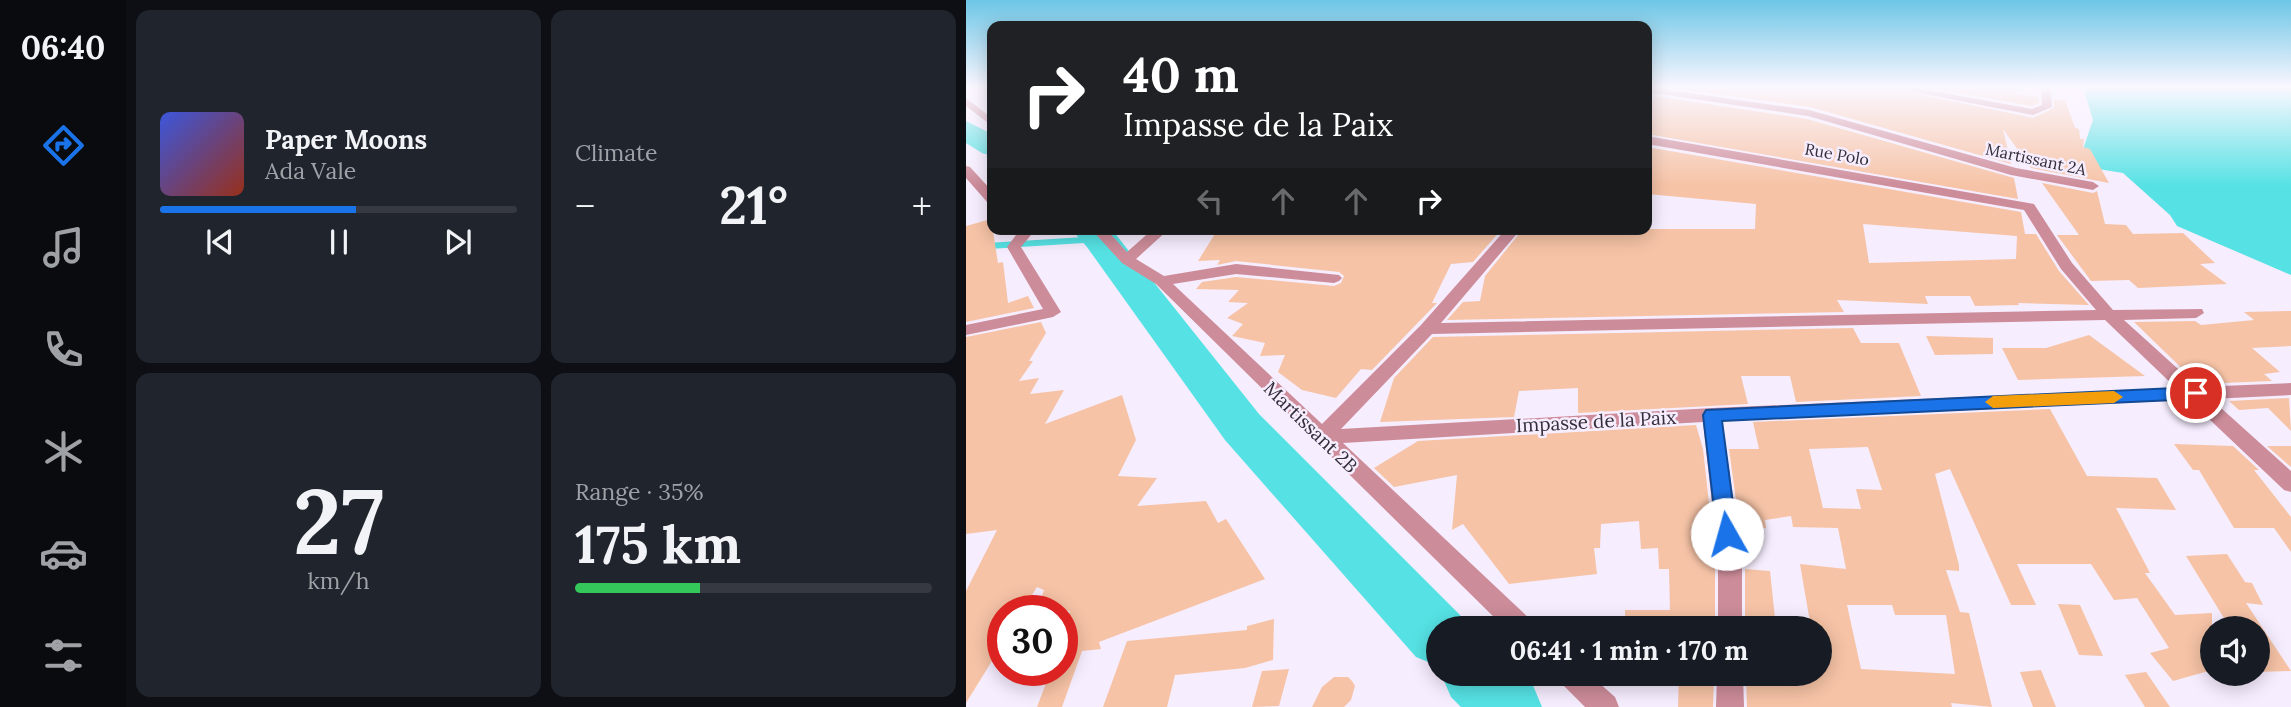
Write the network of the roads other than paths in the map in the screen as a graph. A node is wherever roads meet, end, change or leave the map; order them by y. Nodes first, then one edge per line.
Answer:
1 (1832, 120) edge
2 (1652, 141) edge
3 (966, 170) edge
4 (2092, 186) dead end
5 (987, 193) edge
6 (1104, 235) edge
7 (1155, 235) edge
8 (1509, 235) edge
9 (1019, 237) edge
10 (1127, 260) junction
11 (1334, 278) dead end
12 (1161, 281) junction
13 (2196, 313) dead end
14 (2109, 315) junction
15 (1427, 329) junction
16 (966, 330) edge
17 (2291, 389) edge
18 (2196, 393) junction
19 (1712, 415) junction
20 (1321, 437) junction
21 (2291, 484) edge
22 (1509, 616) edge
23 (1730, 616) edge
24 (1583, 686) edge
25 (1730, 686) edge
26 (1605, 707) edge
27 (1730, 707) edge

1 - 4 street, Martissant 2A
2 - 14 street, Rue Polo
3 - 5 street
6 - 10 street, Martissant 2B
7 - 10 street
8 - 15 street
9 - 16 street
10 - 12 street, Martissant 2B
11 - 12 street
12 - 20 street, Martissant 2B
13 - 14 street
14 - 15 street
14 - 18 street
15 - 20 street
17 - 18 street, Impasse de la Paix
18 - 19 street, Impasse de la Paix
18 - 21 street
19 - 20 street, Impasse de la Paix
19 - 23 street
20 - 22 street, Martissant 2B
24 - 26 street
25 - 27 street

